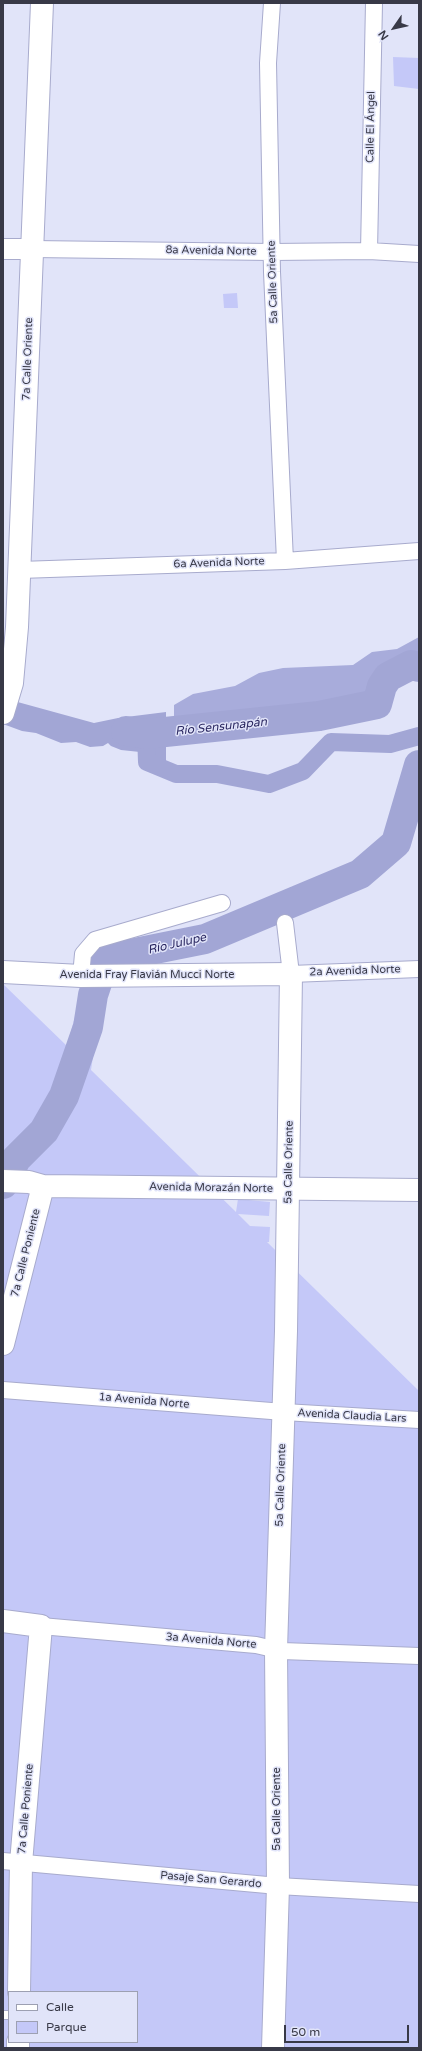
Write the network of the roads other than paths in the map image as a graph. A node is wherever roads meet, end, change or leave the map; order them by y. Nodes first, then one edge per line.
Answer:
1 (42, 3) edge
2 (272, 3) edge
3 (374, 3) edge
4 (3, 249) edge
5 (32, 249) junction
6 (369, 251) junction
7 (272, 252) junction
8 (419, 254) edge
9 (419, 551) edge
10 (286, 560) junction
11 (20, 570) junction
12 (3, 713) edge
13 (222, 903) dead end
14 (285, 923) dead end
15 (419, 969) edge
16 (3, 972) edge
17 (291, 974) junction
18 (78, 976) junction
19 (3, 1181) edge
20 (36, 1184) junction
21 (289, 1190) junction
22 (419, 1190) edge
23 (3, 1344) edge
24 (3, 1390) edge
25 (284, 1412) junction
26 (419, 1420) edge
27 (3, 1621) edge
28 (41, 1626) junction
29 (276, 1650) junction
30 (419, 1656) edge
31 (12, 1862) edge
32 (278, 1886) junction
33 (419, 1894) edge
34 (19, 1991) edge
35 (273, 2048) edge

1 - 5 main road, 7a Calle Oriente
2 - 7 street, 5a Calle Oriente
3 - 6 street, Calle El Ángel
4 - 5 street, 8a Avenida Norte
5 - 7 street, 8a Avenida Norte
5 - 11 main road, 7a Calle Oriente
6 - 7 street, 8a Avenida Norte
6 - 8 street, 8a Avenida Norte
7 - 10 street, 5a Calle Oriente
9 - 10 street, 6a Avenida Norte
10 - 11 street, 6a Avenida Norte
11 - 12 main road, 7a Calle Oriente
13 - 18 street
14 - 17 street, 5a Calle Oriente
15 - 17 street, 2a Avenida Norte
16 - 18 main road, Avenida Fray Flavián Mucci Norte
17 - 18 main road, Avenida Fray Flavián Mucci Norte
17 - 21 main road, 5a Calle Oriente
19 - 20 main road, Avenida Morazán Norte
20 - 21 main road, Avenida Morazán Norte
20 - 23 main road, 7a Calle Poniente
21 - 22 main road, Avenida Morazán Norte
21 - 25 main road, 5a Calle Oriente
24 - 25 street, 1a Avenida Norte
25 - 26 street, Avenida Claudia Lars
25 - 29 main road, 5a Calle Oriente
27 - 28 main road, 3a Avenida Norte
28 - 29 street, 3a Avenida Norte
28 - 31 main road, 7a Calle Poniente
29 - 30 street, 3a Avenida Norte
29 - 32 main road, 5a Calle Oriente
31 - 32 street, Pasaje San Gerardo
31 - 34 main road, 7a Calle Poniente
32 - 33 street, Pasaje San Gerardo
32 - 35 main road, 5a Calle Oriente

